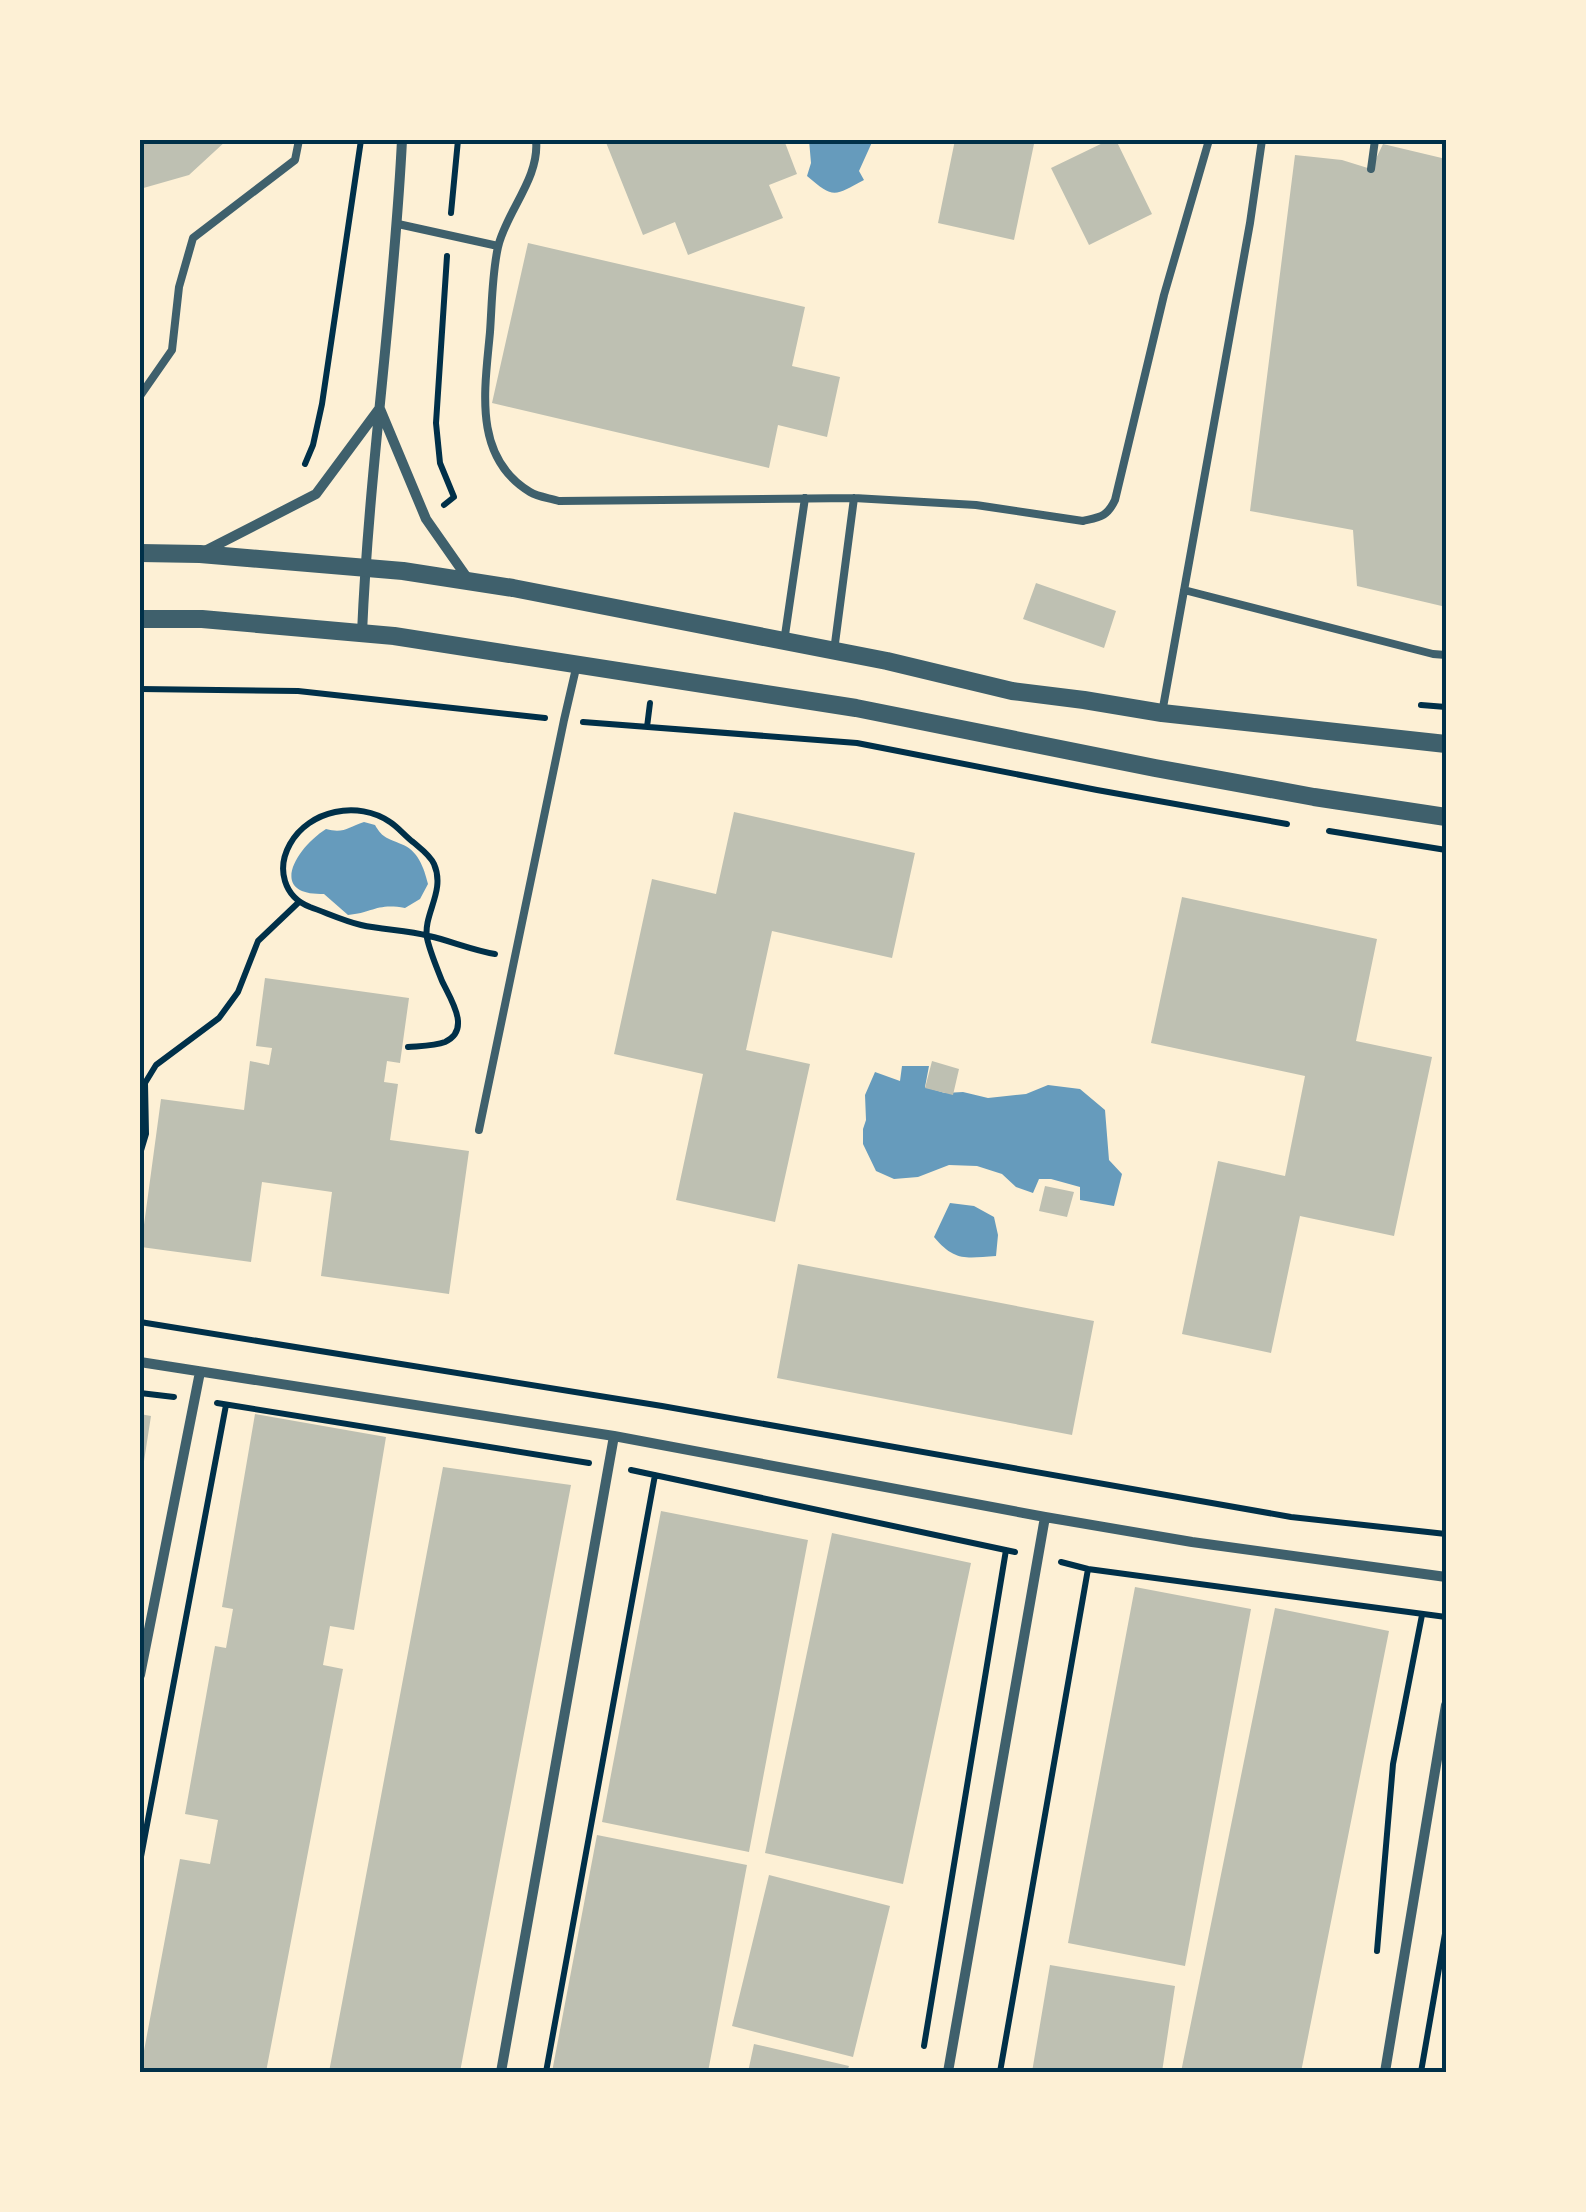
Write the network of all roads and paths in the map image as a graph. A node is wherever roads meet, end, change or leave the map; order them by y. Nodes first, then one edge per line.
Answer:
1 (299, 140) edge
2 (361, 140) edge
3 (402, 140) edge
4 (458, 140) edge
5 (536, 140) edge
6 (1209, 140) edge
7 (1262, 140) edge
8 (1374, 140) edge
9 (1371, 169) dead end
10 (398, 224) junction
11 (448, 235) junction
12 (498, 246) junction
13 (140, 396) edge
14 (379, 408) junction
15 (302, 469) dead end
16 (454, 497) dead end
17 (805, 498) junction
18 (854, 498) junction
19 (140, 553) edge
20 (200, 554) junction
21 (364, 566) junction
22 (470, 582) junction
23 (1184, 590) junction
24 (140, 619) edge
25 (362, 633) junction
26 (784, 642) junction
27 (834, 652) junction
28 (1446, 655) edge
29 (578, 664) junction
30 (140, 689) edge
31 (1421, 705) dead end
32 (1446, 707) edge
33 (1162, 713) junction
34 (564, 720) junction
35 (1446, 744) edge
36 (1446, 817) edge
37 (1292, 825) dead end
38 (1329, 832) dead end
39 (1446, 850) edge
40 (299, 902) junction
41 (426, 935) junction
42 (516, 958) junction
43 (408, 1047) dead end
44 (480, 1130) dead end
45 (140, 1154) edge
46 (140, 1322) edge
47 (140, 1362) edge
48 (200, 1372) junction
49 (140, 1393) edge
50 (194, 1400) junction
51 (226, 1405) junction
52 (614, 1436) junction
53 (609, 1465) junction
54 (655, 1475) junction
55 (1045, 1517) junction
56 (1446, 1534) edge
57 (1006, 1550) junction
58 (1038, 1557) junction
59 (1088, 1569) junction
60 (1446, 1578) edge
61 (1422, 1615) junction
62 (1446, 1617) edge
63 (140, 1675) edge
64 (1446, 1705) edge
65 (140, 1862) edge
66 (1446, 1928) edge
67 (1376, 1958) dead end
68 (923, 2053) dead end
69 (501, 2072) edge
70 (546, 2072) edge
71 (948, 2072) edge
72 (1000, 2072) edge
73 (1384, 2072) edge
74 (1421, 2072) edge

1 - 13 lane
2 - 15 path
3 - 10 street
4 - 11 path
5 - 12 lane
6 - 18 lane
7 - 23 lane
8 - 9 lane
10 - 11 lane
10 - 14 street
11 - 12 lane
11 - 16 path
12 - 17 lane
14 - 20 street
14 - 21 street
14 - 22 street
17 - 18 lane
17 - 26 lane
18 - 27 lane
19 - 20 street
20 - 21 street
21 - 22 street
21 - 25 street
22 - 26 street
23 - 28 lane
23 - 33 lane
24 - 25 street
25 - 29 street
26 - 27 street
27 - 33 street
29 - 34 lane
29 - 36 street
30 - 34 path
31 - 32 path
33 - 35 street
34 - 37 path
34 - 42 lane
38 - 39 path
40 - 41 path
40 - 41 path
40 - 45 path
41 - 42 path
41 - 43 path
42 - 44 lane
46 - 56 path
47 - 48 street
48 - 50 street
48 - 52 street
49 - 50 path
50 - 51 path
50 - 63 street
51 - 53 path
51 - 65 path
52 - 53 street
52 - 55 street
53 - 54 path
53 - 69 street
54 - 57 path
54 - 70 path
55 - 58 street
55 - 60 street
57 - 58 path
57 - 68 path
58 - 59 path
58 - 71 street
59 - 61 path
59 - 72 path
61 - 62 path
61 - 67 path
64 - 73 street
66 - 74 path

